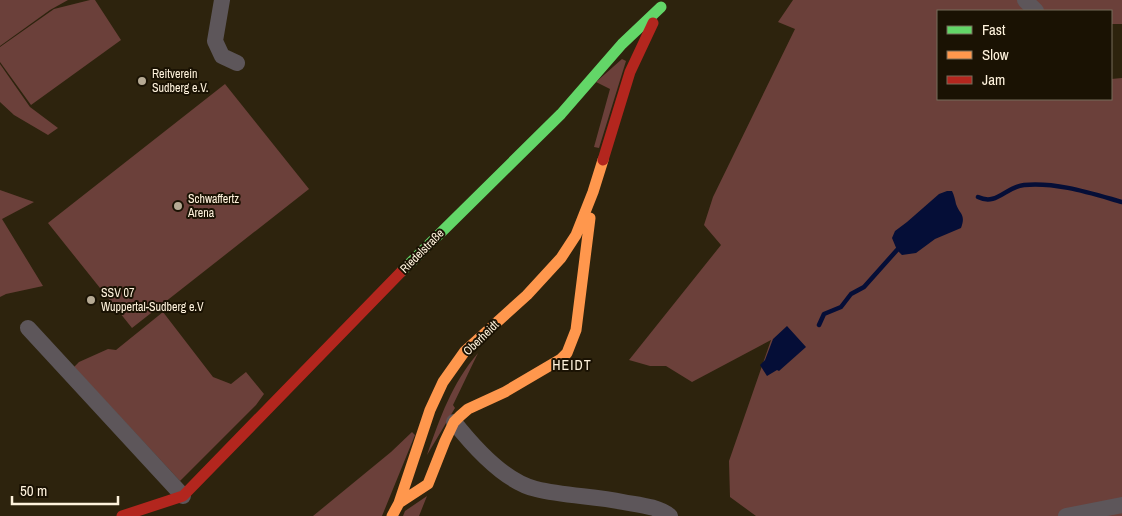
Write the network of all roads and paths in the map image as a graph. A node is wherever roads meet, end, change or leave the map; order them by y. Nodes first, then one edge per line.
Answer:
1 (222, 0) edge
2 (1025, 0) edge
3 (663, 4) edge
4 (1035, 10) edge
5 (237, 63) dead end
6 (593, 192) junction
7 (28, 328) dead end
8 (454, 422) junction
9 (183, 496) junction
10 (399, 503) junction
11 (1122, 506) edge
12 (122, 516) edge
13 (392, 516) edge
14 (670, 516) edge
15 (1066, 516) edge

1 - 5 street
2 - 4 street
3 - 6 street, Oberheidt
3 - 9 street, Riedelstraße
6 - 8 street, Oberheidt
6 - 10 street, Oberheidt
7 - 9 street
8 - 10 street, Oberheidt
8 - 14 street
9 - 12 street, Riedelstraße
10 - 13 street, Oberheidt
11 - 15 street

